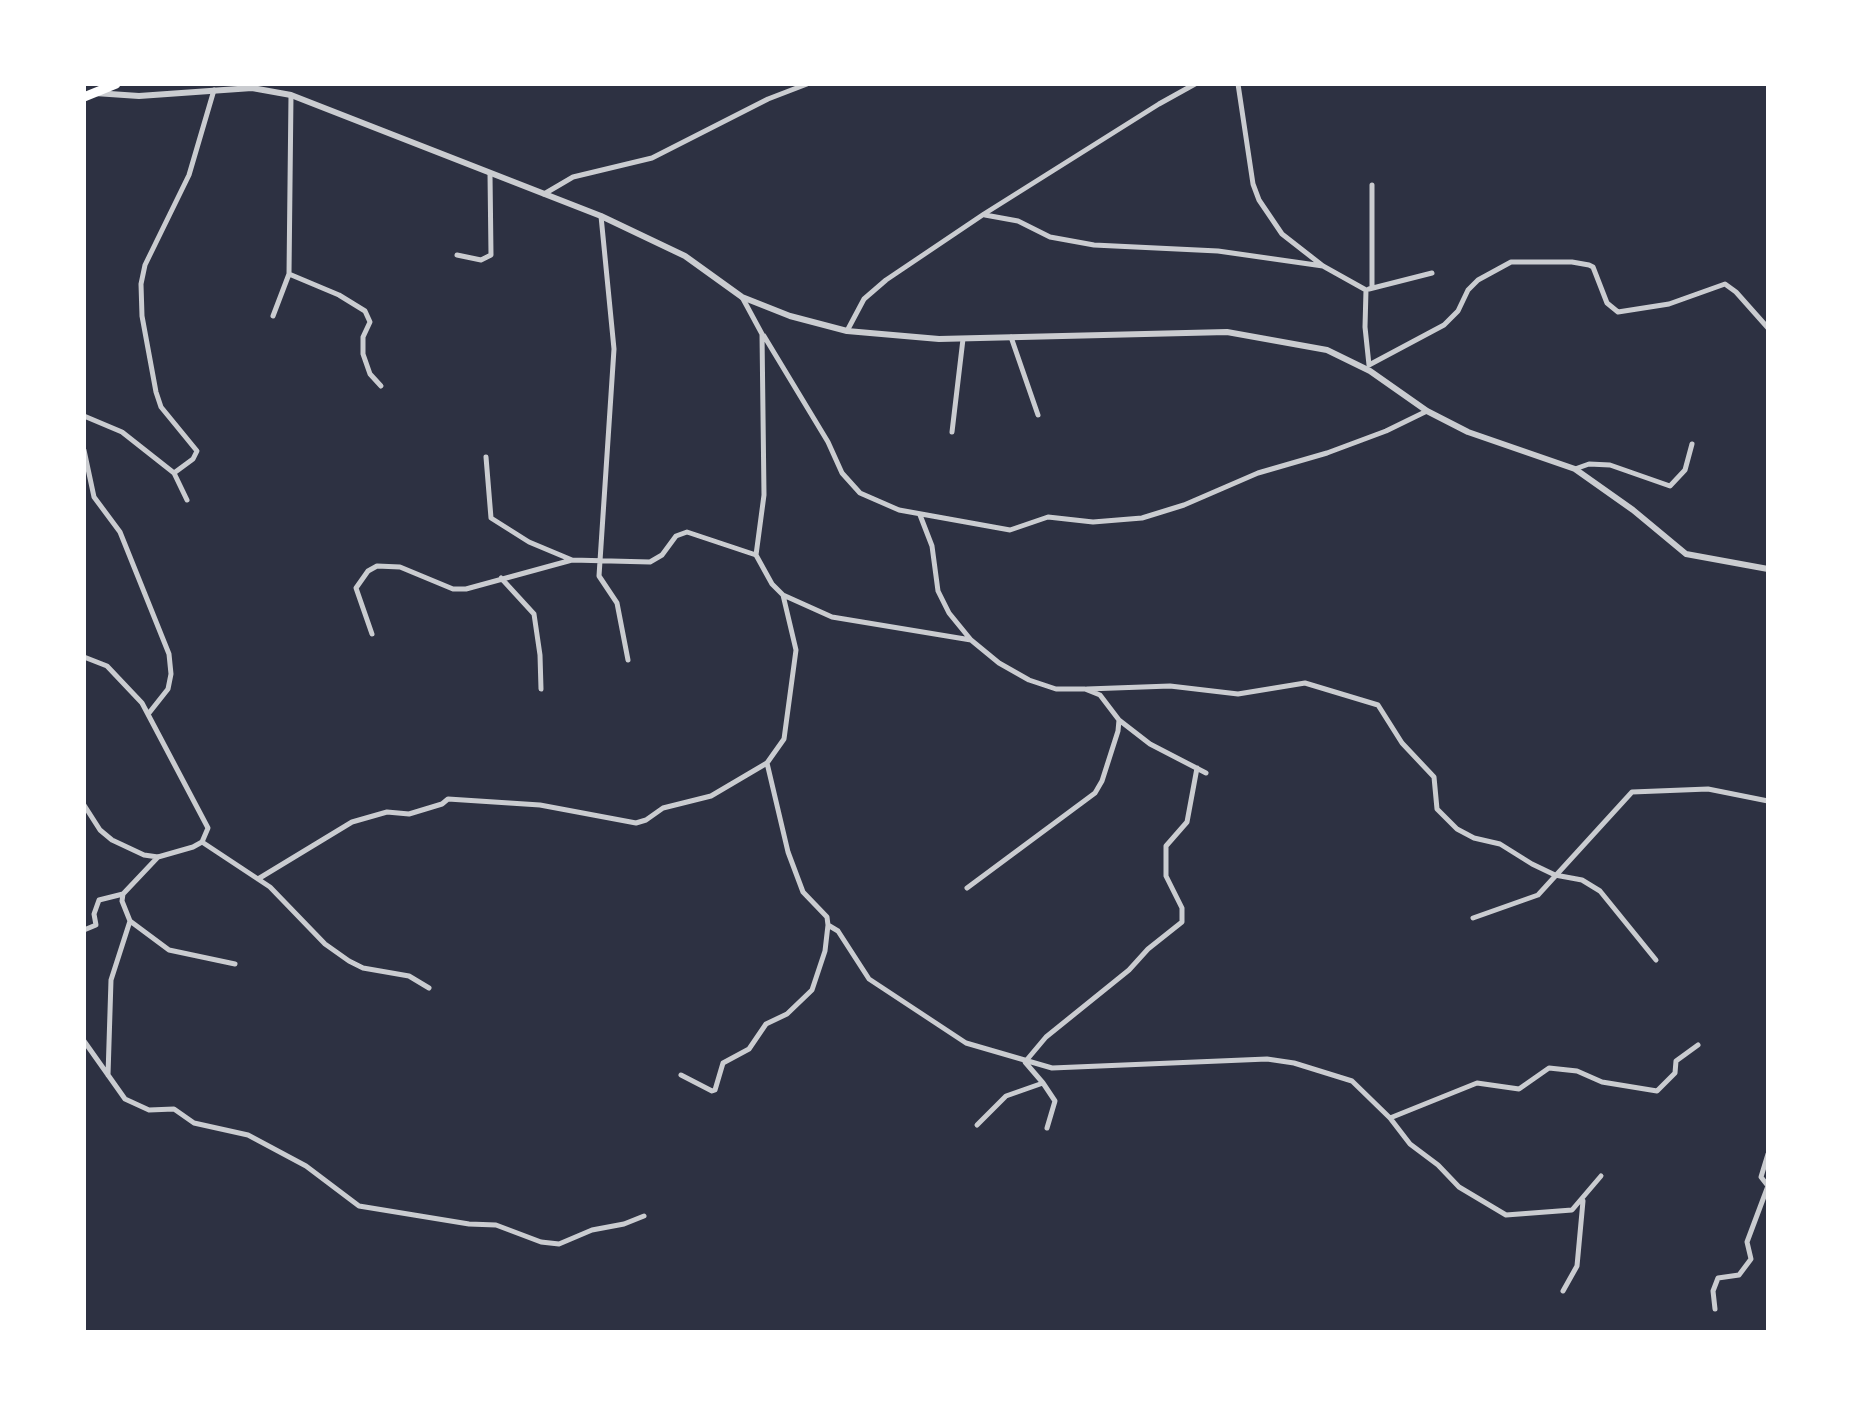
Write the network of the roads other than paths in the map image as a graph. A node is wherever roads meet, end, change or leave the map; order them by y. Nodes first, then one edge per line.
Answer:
1 (116, 84) edge
2 (807, 84) edge
3 (1195, 84) edge
4 (1238, 84) edge
5 (214, 90) junction
6 (95, 93) junction
7 (291, 95) junction
8 (84, 97) edge
9 (490, 174) junction
10 (1372, 185) dead end
11 (544, 194) junction
12 (984, 214) junction
13 (601, 216) junction
14 (457, 255) dead end
15 (1323, 266) junction
16 (1432, 273) dead end
17 (289, 274) junction
18 (1369, 289) junction
19 (742, 297) junction
20 (274, 316) dead end
21 (1768, 328) edge
22 (847, 331) junction
23 (762, 334) junction
24 (1011, 337) junction
25 (962, 338) junction
26 (1370, 368) junction
27 (381, 386) dead end
28 (1427, 411) junction
29 (1038, 415) dead end
30 (84, 416) edge
31 (953, 432) dead end
32 (1692, 444) dead end
33 (84, 450) edge
34 (486, 457) dead end
35 (1575, 470) junction
36 (174, 473) junction
37 (187, 500) dead end
38 (920, 515) junction
39 (756, 555) junction
40 (572, 560) junction
41 (601, 562) junction
42 (1768, 569) edge
43 (501, 578) junction
44 (783, 596) junction
45 (372, 634) dead end
46 (971, 640) junction
47 (84, 657) edge
48 (628, 660) dead end
49 (541, 689) dead end
50 (1085, 689) junction
51 (149, 713) junction
52 (1119, 720) junction
53 (767, 764) junction
54 (1197, 768) junction
55 (1206, 773) dead end
56 (1768, 801) edge
57 (84, 805) edge
58 (202, 842) junction
59 (158, 857) junction
60 (1555, 875) junction
61 (258, 879) junction
62 (967, 888) dead end
63 (123, 894) junction
64 (1473, 918) dead end
65 (130, 921) junction
66 (828, 925) junction
67 (84, 930) edge
68 (1656, 960) dead end
69 (235, 964) dead end
70 (429, 988) dead end
71 (84, 1041) edge
72 (1698, 1045) dead end
73 (1025, 1062) junction
74 (108, 1075) junction
75 (681, 1075) dead end
76 (1042, 1083) junction
77 (1390, 1118) junction
78 (977, 1125) dead end
79 (1047, 1128) dead end
80 (1768, 1154) edge
81 (1601, 1176) dead end
82 (1584, 1198) junction
83 (644, 1216) dead end
84 (1563, 1292) dead end
85 (1715, 1308) dead end

1 - 6 highway
2 - 11 street
3 - 12 street
4 - 15 street
5 - 6 street
5 - 7 street
5 - 36 street
6 - 8 highway
7 - 9 street
7 - 17 street
9 - 11 street
9 - 14 street
10 - 18 street
11 - 13 street
12 - 15 street
12 - 22 street
13 - 19 street
13 - 41 street
15 - 18 street
16 - 18 street
17 - 20 street
17 - 27 street
18 - 26 street
19 - 22 street
19 - 23 street
21 - 26 street
22 - 25 street
23 - 38 street
23 - 39 street
24 - 25 street
24 - 26 street
24 - 29 street
25 - 31 street
26 - 28 street
28 - 35 street
28 - 38 street
30 - 36 street
32 - 35 street
33 - 51 street
34 - 40 street
35 - 42 street
36 - 37 street
38 - 46 street
39 - 41 street
39 - 44 street
40 - 41 street
40 - 43 street
41 - 48 street
43 - 45 street
43 - 49 street
44 - 46 street
44 - 53 street
46 - 50 street
47 - 51 street
50 - 52 street
50 - 60 street
51 - 58 street
52 - 54 street
52 - 62 street
53 - 61 street
53 - 66 street
54 - 55 street
54 - 73 street
56 - 60 street
57 - 59 street
58 - 59 street
58 - 61 street
59 - 63 street
60 - 64 street
60 - 68 street
61 - 70 street
63 - 65 street
63 - 67 street
65 - 69 street
65 - 74 street
66 - 73 street
66 - 75 street
71 - 74 street
72 - 77 street
73 - 76 street
73 - 77 street
74 - 83 street
76 - 78 street
76 - 79 street
77 - 82 street
80 - 85 street
81 - 82 street
82 - 84 street

